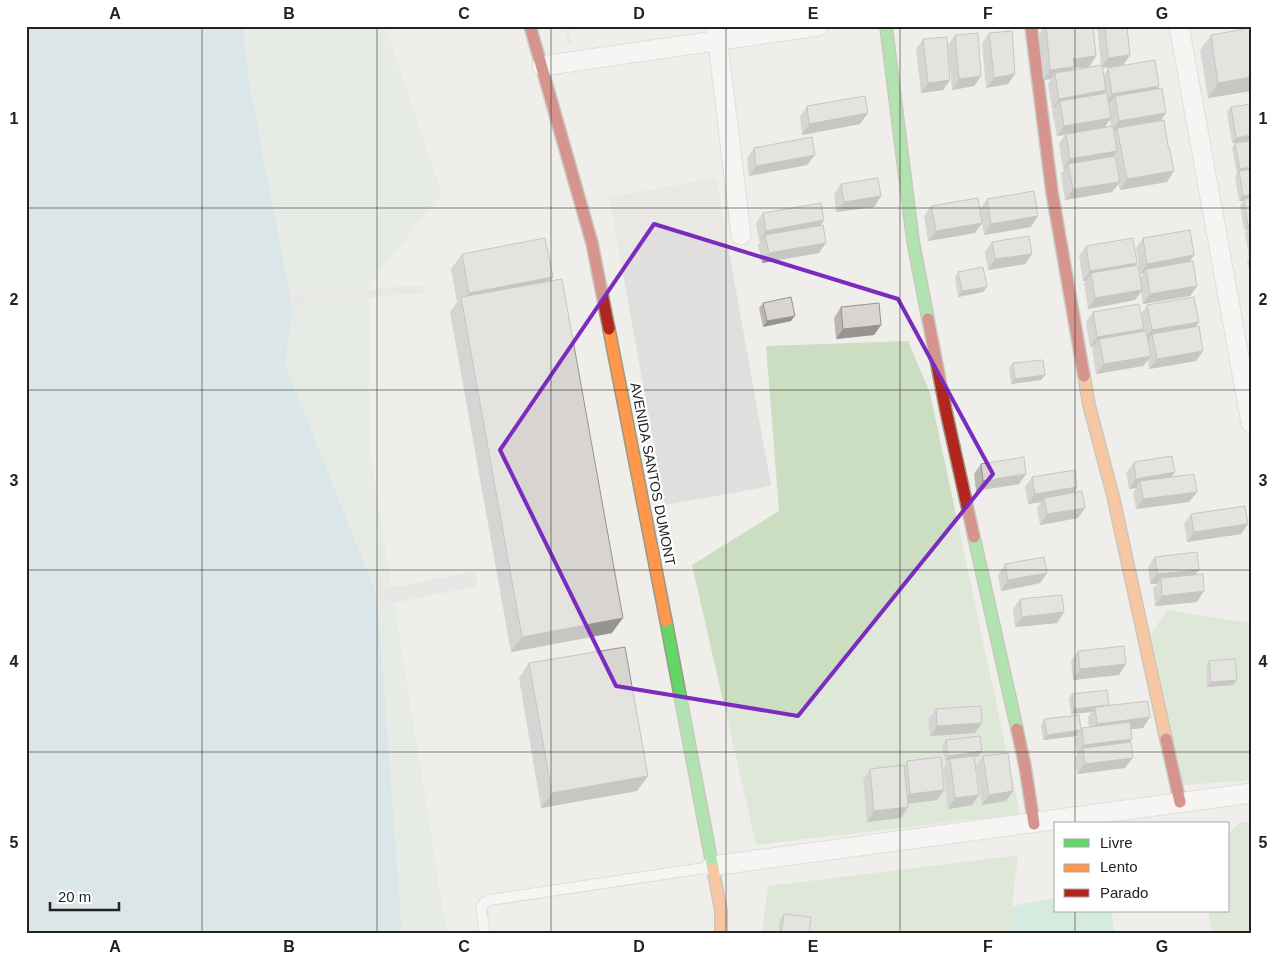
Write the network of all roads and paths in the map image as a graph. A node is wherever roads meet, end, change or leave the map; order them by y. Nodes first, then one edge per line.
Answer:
1 (530, 26) edge
2 (818, 26) edge
3 (886, 26) edge
4 (1031, 26) edge
5 (1179, 26) edge
6 (716, 34) edge
7 (542, 66) junction
8 (741, 236) dead end
9 (1251, 423) edge
10 (1251, 793) edge
11 (1180, 802) junction
12 (1034, 824) junction
13 (712, 866) junction
14 (485, 934) edge
15 (722, 934) edge

1 - 7 street, AVENIDA SANTOS DUMONT
2 - 6 street
3 - 12 street
4 - 11 street
5 - 9 street
6 - 7 street
6 - 8 street
7 - 13 street, AVENIDA SANTOS DUMONT
10 - 11 street
11 - 12 street
12 - 13 street
13 - 14 lane
13 - 15 street, AVENIDA SANTOS DUMONT

